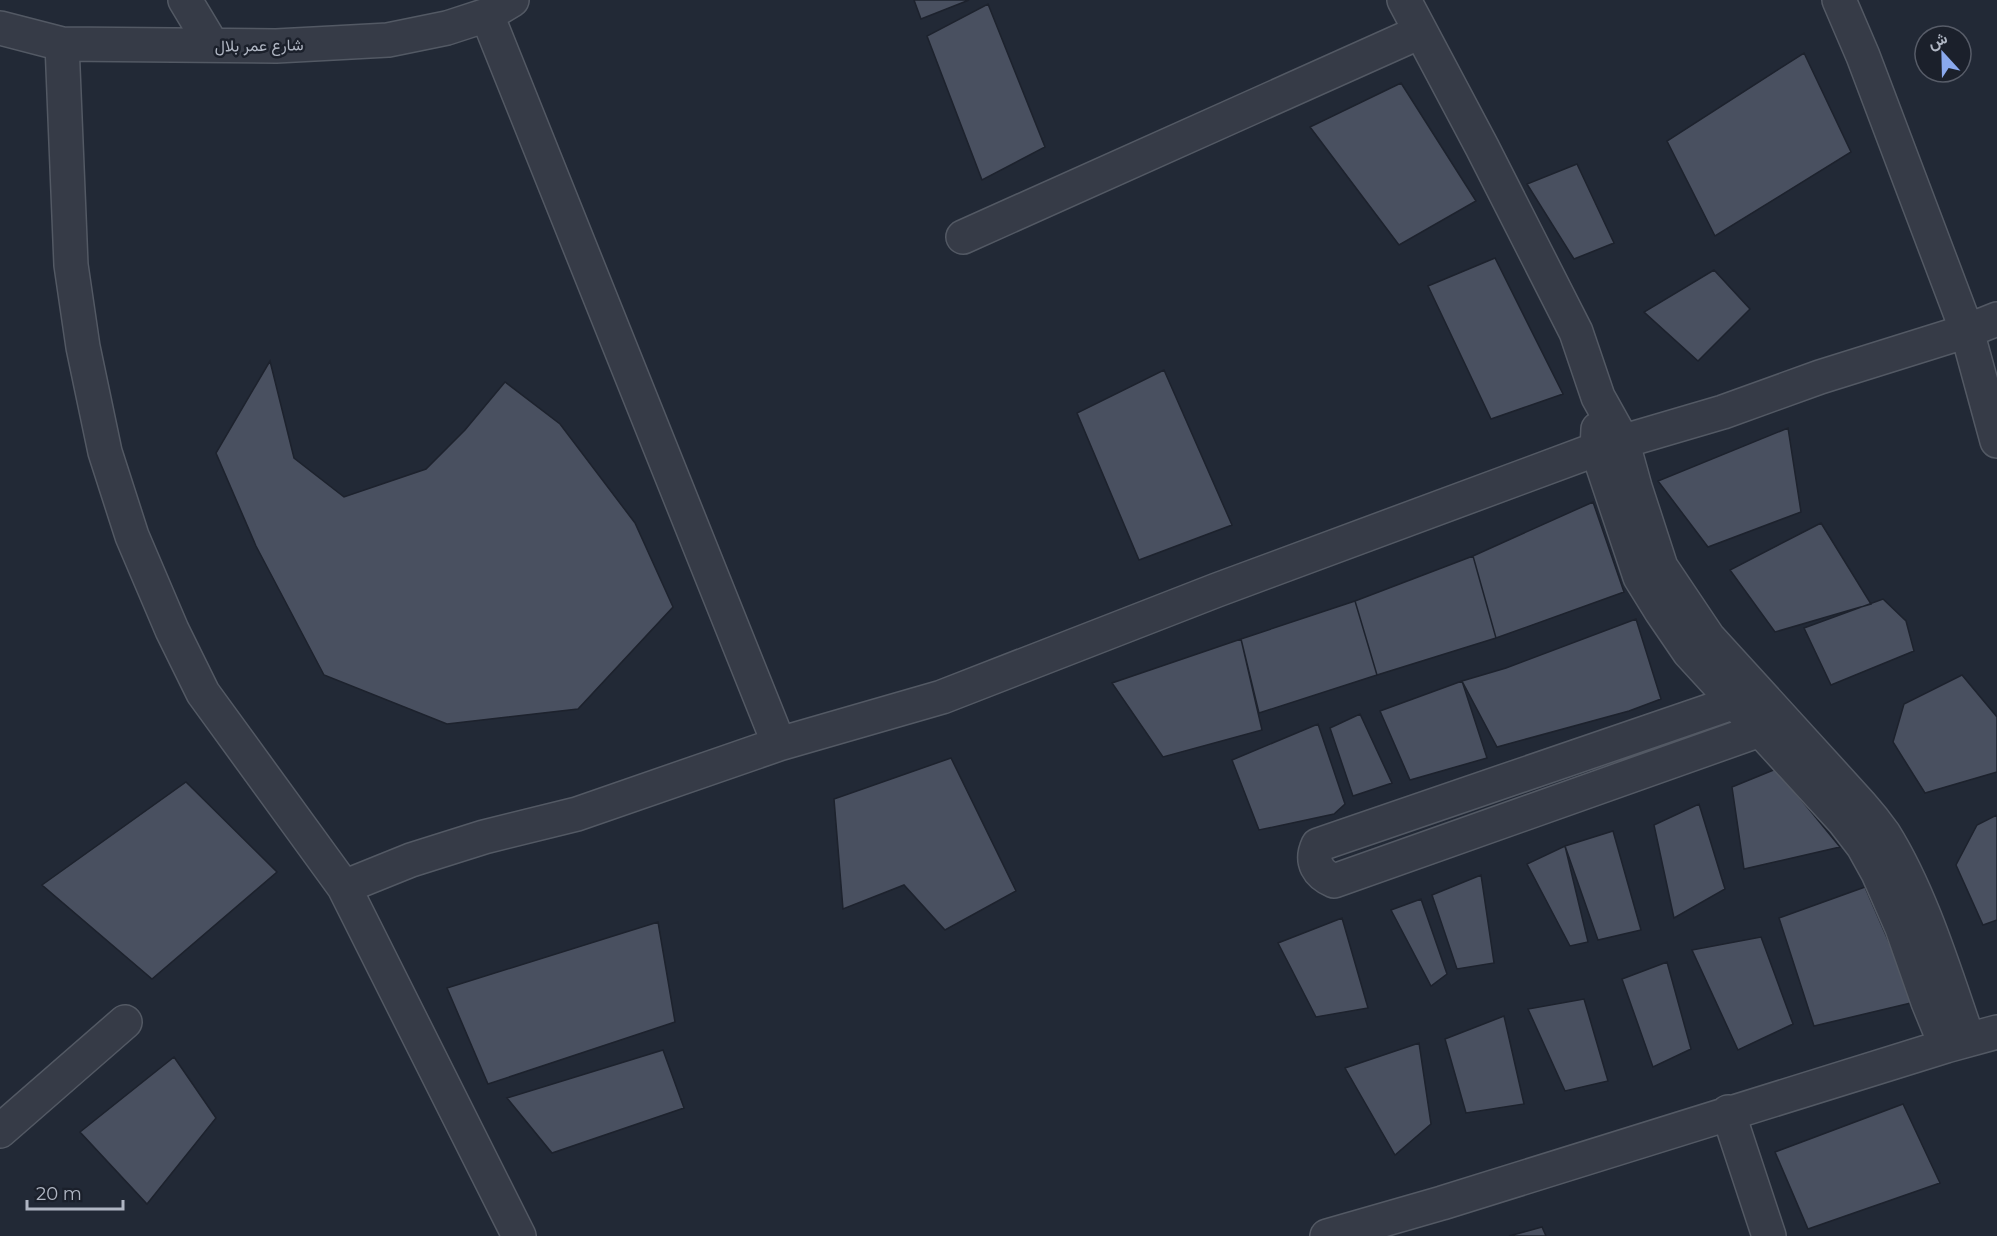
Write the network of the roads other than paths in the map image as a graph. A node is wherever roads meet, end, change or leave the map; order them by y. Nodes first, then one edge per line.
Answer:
1 (185, 0) edge
2 (1404, 0) edge
3 (1839, 0) edge
4 (499, 8) edge
5 (0, 28) edge
6 (1420, 32) junction
7 (62, 44) junction
8 (212, 45) junction
9 (963, 237) dead end
10 (1997, 319) edge
11 (1967, 331) junction
12 (1997, 441) edge
13 (1610, 445) junction
14 (1746, 696) junction
15 (1771, 724) junction
16 (779, 744) junction
17 (1383, 822) junction
18 (1399, 858) junction
19 (344, 886) junction
20 (125, 1022) dead end
21 (1970, 1039) edge
22 (1728, 1112) junction
23 (0, 1131) edge
24 (519, 1236) edge
25 (1327, 1236) edge
26 (1769, 1236) edge

1 - 8 street
2 - 6 street
3 - 11 street
4 - 8 street, شارع عمر بلال
4 - 16 street
5 - 7 street, شارع عمر بلال
6 - 9 street
6 - 13 street
7 - 8 street, شارع عمر بلال
7 - 19 street
10 - 11 street
11 - 12 street
11 - 13 street
13 - 14 street
13 - 16 street
14 - 15 street
14 - 17 street
15 - 18 street
15 - 21 street
16 - 19 street
17 - 18 street
17 - 18 street
19 - 24 street
20 - 23 street
21 - 22 street
22 - 25 street
22 - 26 street

